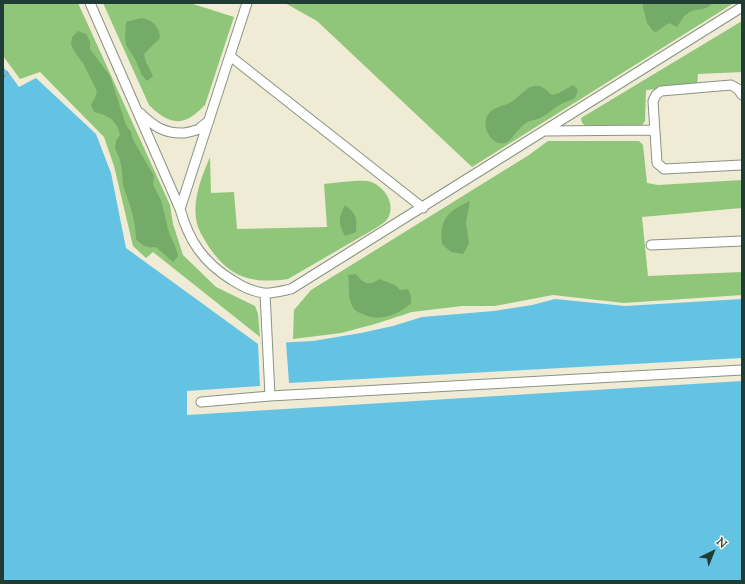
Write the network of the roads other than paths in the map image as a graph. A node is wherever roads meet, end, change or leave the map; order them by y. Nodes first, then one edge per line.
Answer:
1 (90, 3) edge
2 (247, 3) edge
3 (742, 7) edge
4 (230, 56) junction
5 (742, 95) edge
6 (136, 109) junction
7 (209, 121) junction
8 (655, 130) junction
9 (545, 131) junction
10 (742, 165) edge
11 (423, 208) junction
12 (180, 209) junction
13 (742, 241) edge
14 (651, 245) dead end
15 (265, 293) junction
16 (742, 370) edge
17 (270, 396) junction
18 (201, 402) dead end

1 - 6 lane
2 - 4 lane
3 - 9 lane
4 - 7 lane
4 - 11 lane
5 - 8 lane
6 - 7 lane
6 - 12 lane
7 - 12 lane
8 - 9 lane
8 - 10 lane
9 - 11 lane
11 - 15 lane
12 - 15 lane
13 - 14 lane
15 - 17 lane
16 - 17 lane
17 - 18 lane

